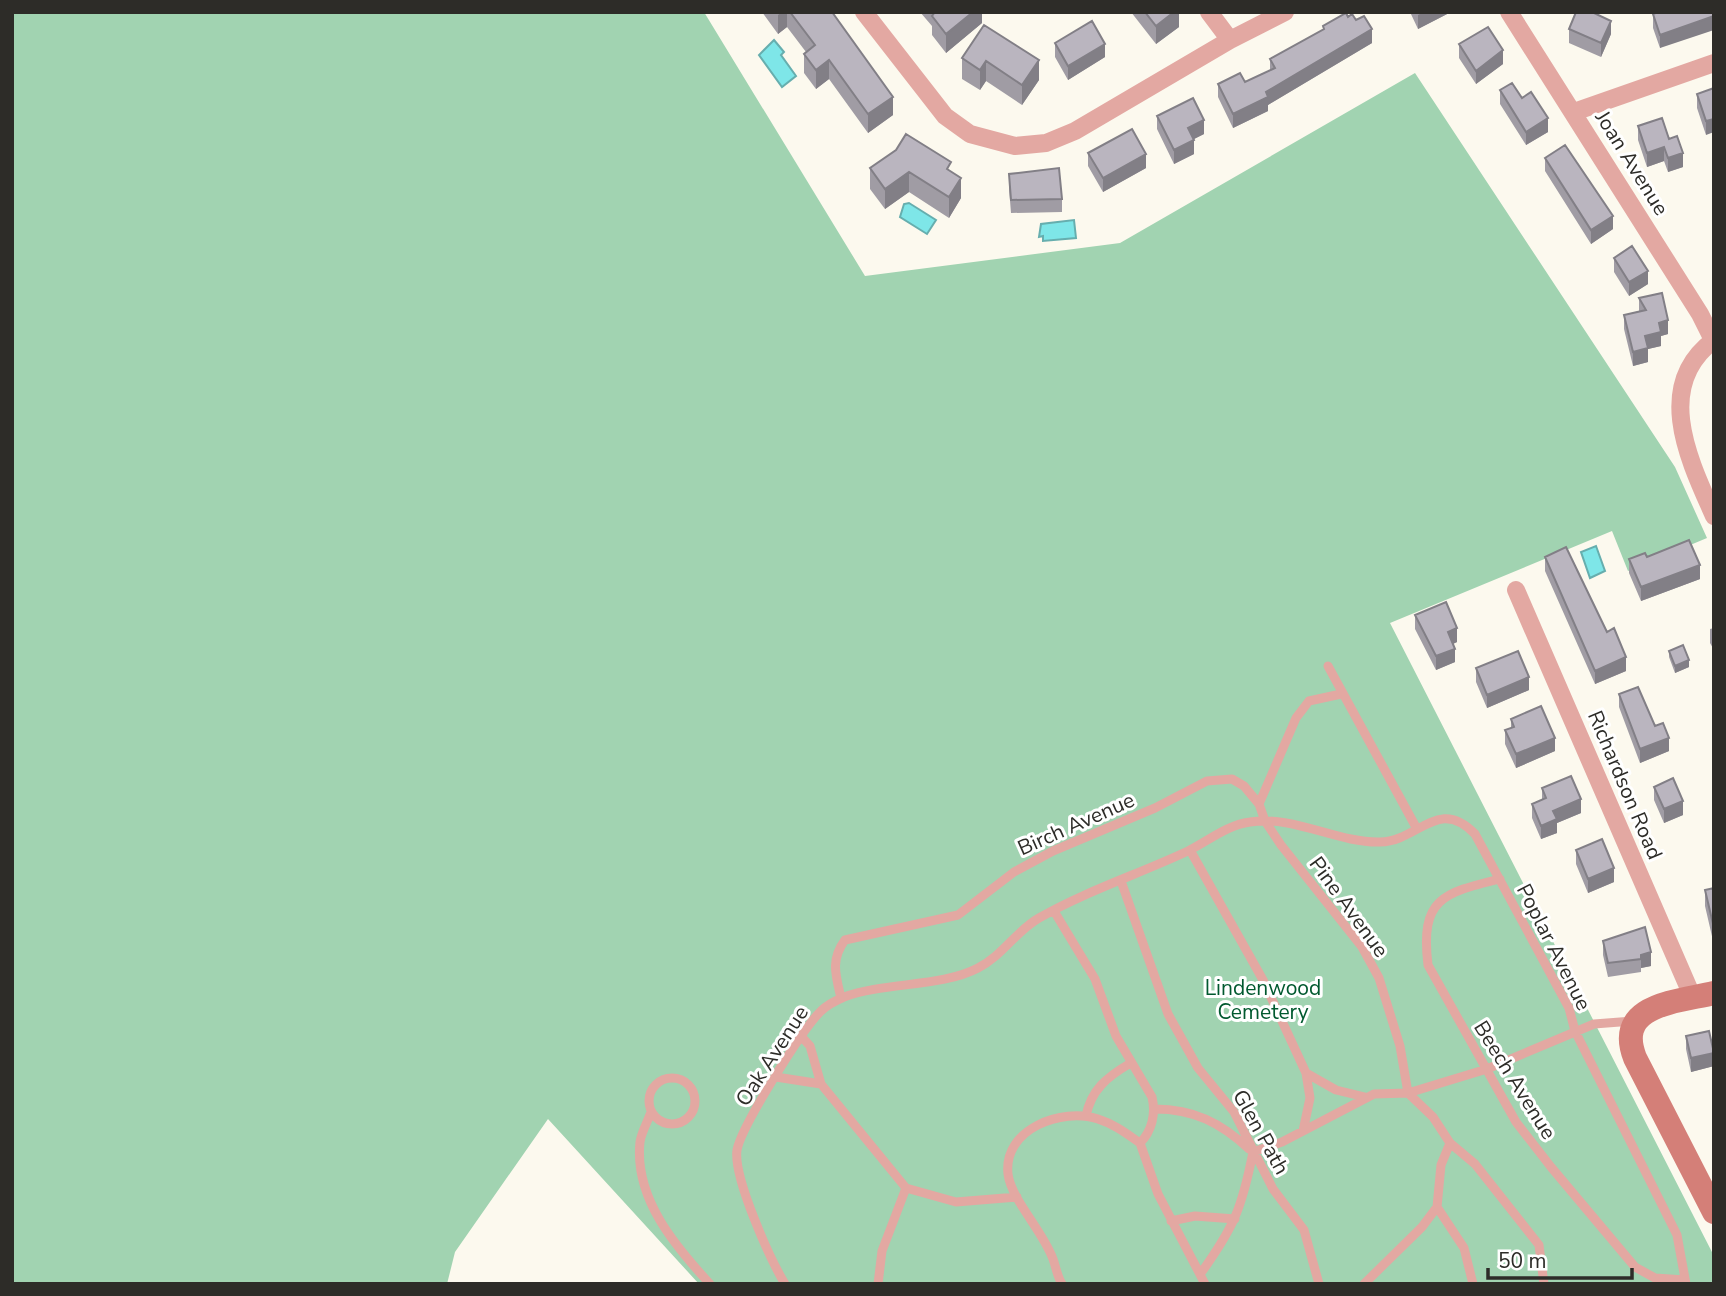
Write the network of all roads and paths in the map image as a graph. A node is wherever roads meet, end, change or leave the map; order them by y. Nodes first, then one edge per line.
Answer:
1 (864, 12) edge
2 (1209, 12) edge
3 (1286, 12) edge
4 (1509, 12) edge
5 (1230, 40) junction
6 (1714, 63) edge
7 (1574, 112) junction
8 (1714, 340) edge
9 (1714, 516) edge
10 (1516, 590) dead end
11 (1328, 666) dead end
12 (1341, 694) junction
13 (1259, 804) junction
14 (1265, 821) junction
15 (1417, 829) junction
16 (1190, 850) junction
17 (1500, 879) junction
18 (1121, 881) junction
19 (1054, 911) junction
20 (1703, 995) edge
21 (841, 998) junction
22 (1635, 1021) junction
23 (1575, 1031) junction
24 (801, 1036) junction
25 (1129, 1063) junction
26 (1487, 1069) junction
27 (1306, 1073) junction
28 (776, 1077) junction
29 (821, 1084) junction
30 (1408, 1093) junction
31 (1365, 1097) junction
32 (1155, 1109) junction
33 (651, 1112) junction
34 (1086, 1116) junction
35 (1303, 1132) junction
36 (1140, 1143) junction
37 (1450, 1143) junction
38 (1253, 1152) junction
39 (906, 1188) junction
40 (1017, 1197) junction
41 (1437, 1207) junction
42 (1714, 1212) edge
43 (1235, 1219) junction
44 (1171, 1221) junction
45 (1201, 1273) junction
46 (1685, 1282) edge
47 (1060, 1283) edge
48 (710, 1284) edge
49 (785, 1284) edge
50 (878, 1284) edge
51 (1205, 1284) edge
52 (1319, 1284) edge
53 (1364, 1284) edge
54 (1473, 1284) edge
55 (1544, 1284) edge

1 - 5 street
2 - 5 street
3 - 5 street
4 - 7 street, Joan Avenue
6 - 7 street
7 - 8 street, Joan Avenue
8 - 9 street
10 - 20 street, Richardson Road
11 - 12 lane
12 - 13 lane
12 - 15 lane
13 - 14 lane, Pine Avenue
13 - 21 lane, Birch Avenue
14 - 15 lane, Poplar Avenue
14 - 16 lane
14 - 30 lane, Pine Avenue
15 - 17 lane, Poplar Avenue
16 - 18 lane
16 - 27 lane
17 - 23 lane, Poplar Avenue
17 - 26 lane, Beech Avenue
18 - 19 lane
18 - 38 lane, Glen Path
19 - 21 lane, Oak Avenue
19 - 25 lane
20 - 22 street
21 - 24 lane, Oak Avenue
22 - 23 lane
22 - 42 street
23 - 26 lane
23 - 46 lane, Poplar Avenue
24 - 28 lane, Oak Avenue
24 - 29 lane
25 - 32 lane
25 - 34 lane
26 - 30 lane
26 - 46 lane, Beech Avenue
27 - 31 lane
27 - 35 lane
28 - 29 lane
28 - 49 lane, Oak Avenue
29 - 39 lane
30 - 31 lane
30 - 37 lane
31 - 35 lane
32 - 36 lane
32 - 38 lane
33 - 33 lane
33 - 48 lane
34 - 36 lane
34 - 40 lane
35 - 38 lane
36 - 44 lane
37 - 41 lane
37 - 55 lane
38 - 43 lane
38 - 52 lane, Glen Path
39 - 40 lane
39 - 50 lane
40 - 47 lane
41 - 53 lane
41 - 54 lane
43 - 44 lane
43 - 45 lane
44 - 45 lane
45 - 51 lane

